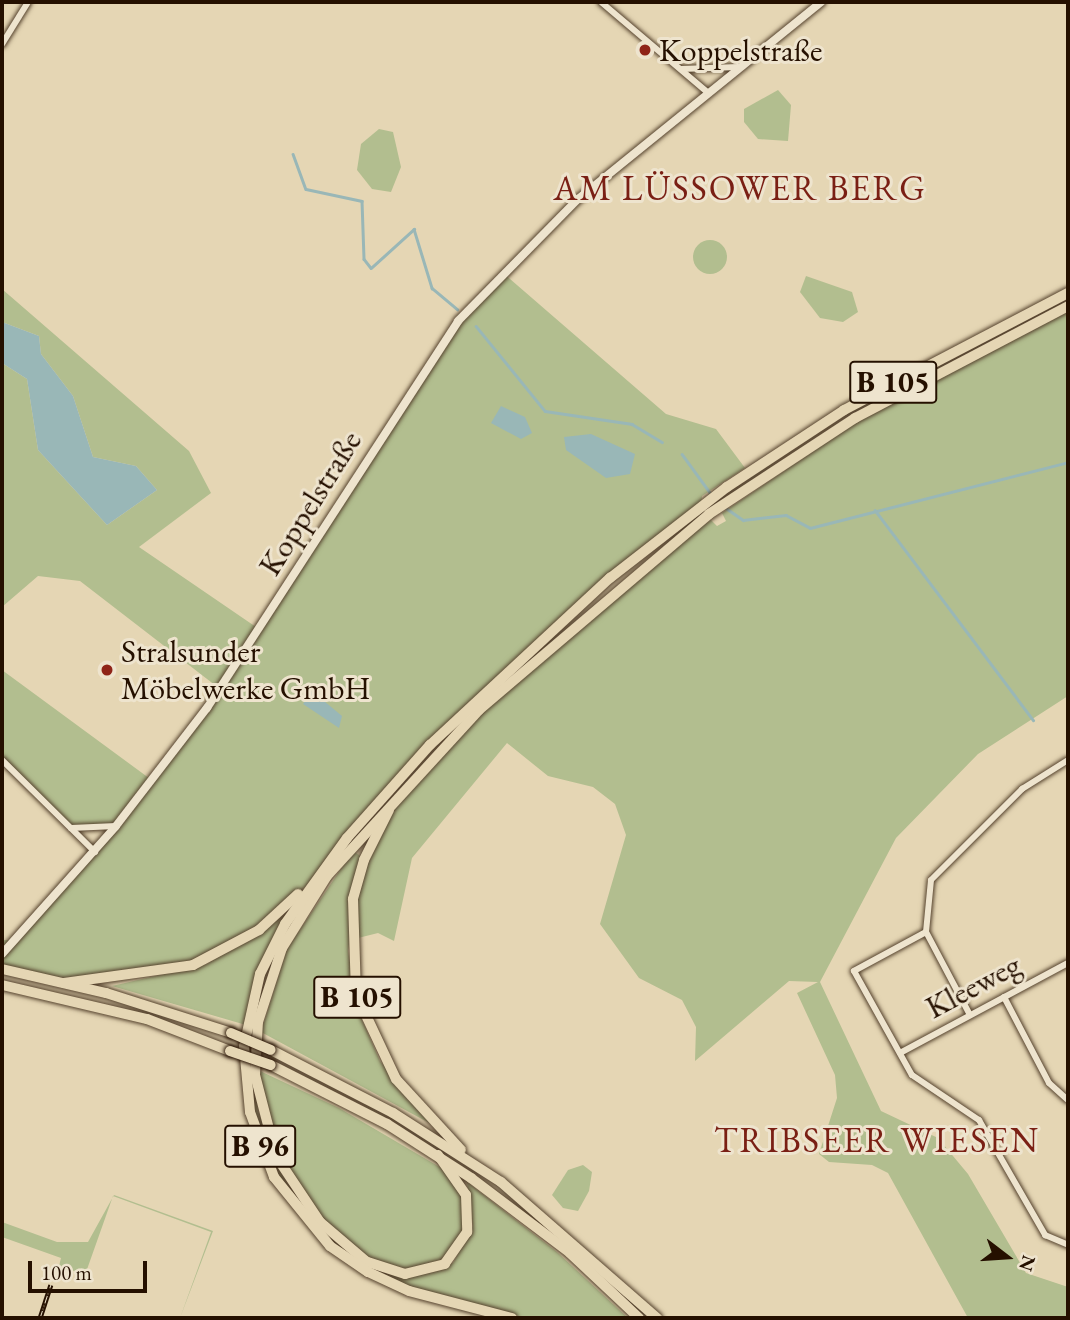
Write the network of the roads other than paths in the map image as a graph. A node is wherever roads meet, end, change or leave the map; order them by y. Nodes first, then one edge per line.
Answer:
1 (28, 2) edge
2 (601, 2) edge
3 (821, 2) edge
4 (2, 44) edge
5 (738, 67) junction
6 (679, 68) junction
7 (707, 92) junction
8 (1068, 293) edge
9 (1068, 306) edge
10 (730, 491) junction
11 (705, 510) junction
12 (2, 760) edge
13 (1068, 760) edge
14 (397, 796) junction
15 (116, 826) junction
16 (69, 828) junction
17 (337, 851) junction
18 (94, 852) junction
19 (926, 932) junction
20 (2, 954) edge
21 (1068, 963) edge
22 (5, 970) edge
23 (64, 983) junction
24 (2, 985) edge
25 (1004, 997) junction
26 (970, 1015) junction
27 (900, 1053) junction
28 (1068, 1100) edge
29 (438, 1155) junction
30 (478, 1167) junction
31 (1068, 1245) edge
32 (512, 1318) edge
33 (639, 1318) edge
34 (657, 1318) edge

1 - 4 street
2 - 6 street
3 - 5 street, Koppelstraße
5 - 6 street
5 - 7 street, Koppelstraße
6 - 7 street
7 - 15 street, Koppelstraße
8 - 10 highway, B 105
9 - 10 highway, B 105
10 - 11 highway, B 105
11 - 14 highway, B 105
11 - 17 highway, B 105
12 - 16 street
13 - 19 street
14 - 29 highway, B 96
14 - 30 highway, B 105
15 - 16 street
15 - 18 street, Koppelstraße
16 - 18 street
17 - 23 highway
17 - 32 highway, B 96
18 - 20 street, Koppelstraße
19 - 26 street
19 - 27 street
21 - 25 street, Kleeweg
22 - 23 highway
23 - 30 highway, bridge
24 - 29 highway, B 96, bridge
25 - 26 street, Kleeweg
25 - 28 street
26 - 27 street, Kleeweg
27 - 31 street
29 - 33 highway, B 96
30 - 34 highway

